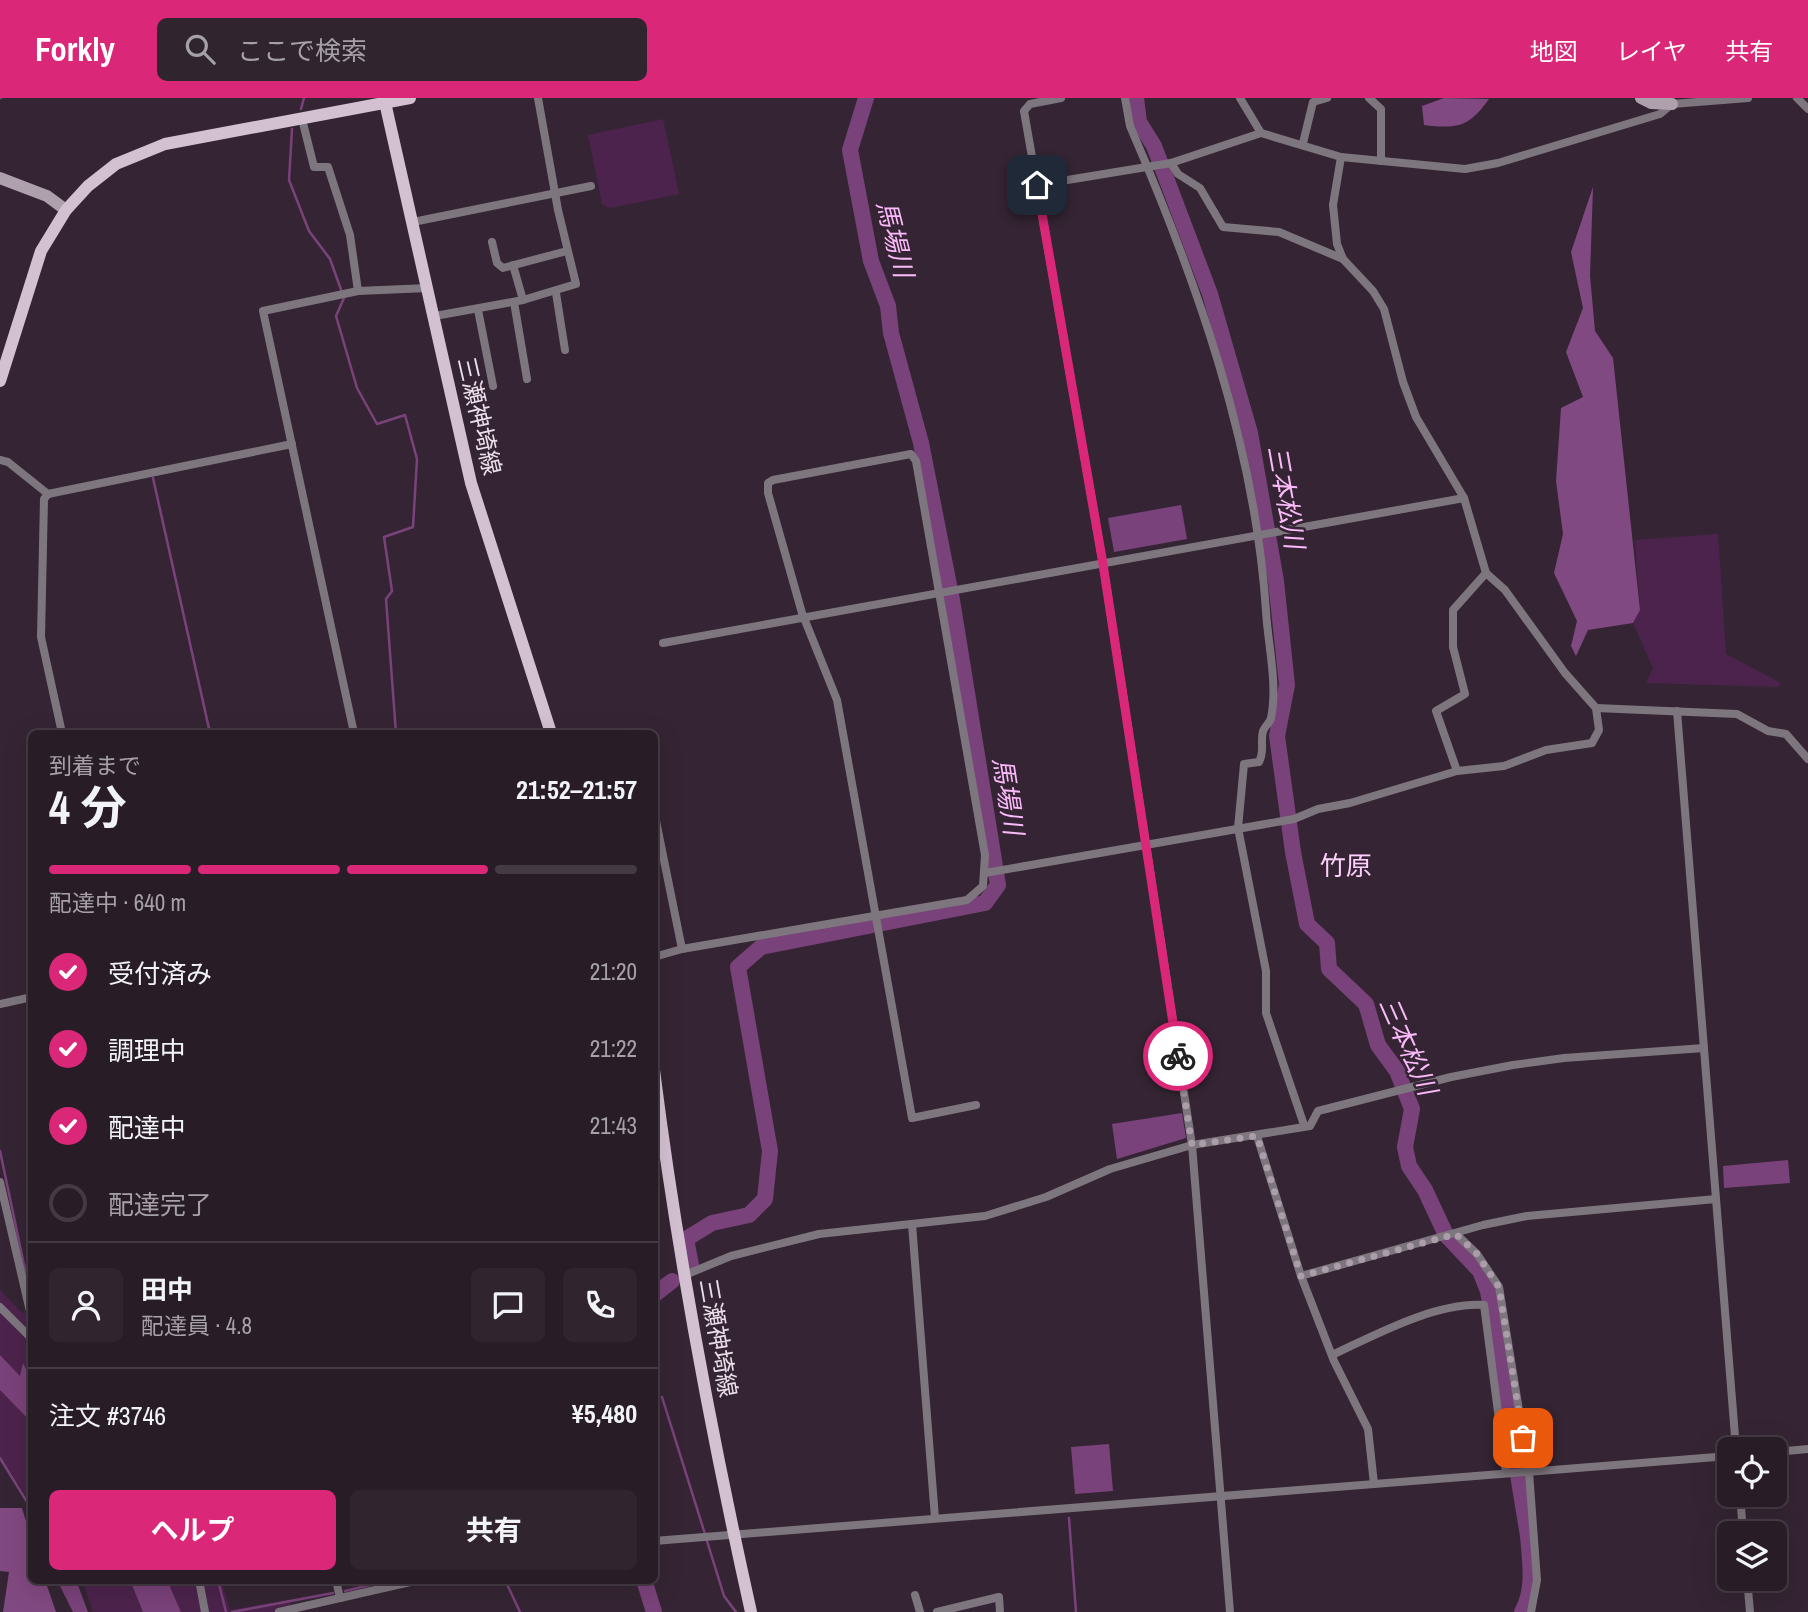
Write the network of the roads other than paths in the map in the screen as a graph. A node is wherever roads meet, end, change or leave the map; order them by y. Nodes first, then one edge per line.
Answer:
1 (410, 98) edge
2 (538, 98) edge
3 (1061, 98) edge
4 (1125, 98) edge
5 (1240, 98) edge
6 (1327, 98) edge
7 (1369, 98) edge
8 (1641, 98) edge
9 (1748, 98) edge
10 (1797, 98) edge
11 (385, 101) edge
12 (1672, 104) junction
13 (1807, 105) edge
14 (302, 119) junction
15 (1261, 132) junction
16 (1303, 144) junction
17 (1341, 157) junction
18 (1381, 161) junction
19 (1171, 163) junction
20 (1148, 167) junction
21 (0, 178) edge
22 (1037, 185) junction
23 (591, 186) dead end
24 (556, 191) junction
25 (66, 210) junction
26 (413, 222) junction
27 (492, 242) dead end
28 (567, 251) junction
29 (1343, 259) junction
30 (513, 265) junction
31 (428, 288) junction
32 (358, 291) junction
33 (556, 293) junction
34 (519, 301) junction
35 (478, 310) junction
36 (435, 316) junction
37 (565, 350) dead end
38 (527, 379) dead end
39 (0, 381) edge
40 (493, 386) dead end
41 (292, 444) junction
42 (0, 460) edge
43 (48, 494) junction
44 (1464, 498) junction
45 (1256, 536) junction
46 (1103, 564) junction
47 (1486, 573) junction
48 (940, 594) junction
49 (807, 618) junction
50 (663, 643) dead end
51 (1596, 708) junction
52 (1677, 711) junction
53 (61, 730) edge
54 (353, 730) edge
55 (550, 730) edge
56 (1808, 759) edge
57 (1457, 771) junction
58 (1238, 828) junction
59 (658, 831) edge
60 (1144, 845) junction
61 (985, 873) junction
62 (875, 915) junction
63 (682, 949) junction
64 (658, 956) edge
65 (28, 998) edge
66 (0, 1004) edge
67 (1704, 1048) junction
68 (976, 1105) dead end
69 (658, 1121) edge
70 (1304, 1125) junction
71 (1257, 1136) junction
72 (1192, 1145) junction
73 (0, 1182) edge
74 (1716, 1199) junction
75 (912, 1224) junction
76 (1456, 1234) junction
77 (685, 1275) junction
78 (1301, 1276) junction
79 (28, 1303) edge
80 (0, 1307) edge
81 (28, 1335) edge
82 (1334, 1354) junction
83 (1735, 1437) edge
84 (1808, 1449) edge
85 (1787, 1451) edge
86 (1717, 1456) edge
87 (1529, 1472) junction
88 (1506, 1474) junction
89 (1374, 1484) junction
90 (1223, 1497) junction
91 (935, 1518) junction
92 (734, 1536) junction
93 (658, 1541) edge
94 (200, 1584) edge
95 (337, 1584) edge
96 (401, 1584) edge
97 (1748, 1591) edge
98 (915, 1595) dead end
99 (340, 1598) junction
100 (205, 1612) edge
101 (279, 1612) edge
102 (751, 1612) edge
103 (920, 1612) edge
104 (937, 1612) edge
105 (1000, 1612) edge
106 (1230, 1612) edge
107 (1531, 1612) edge
108 (1750, 1612) edge

1 - 11 main road
2 - 24 street
3 - 22 street
4 - 20 street
5 - 15 street
6 - 16 street
7 - 18 street
8 - 12 street
9 - 12 street
10 - 13 street
11 - 14 main road
11 - 26 main road, 三瀬神埼線
12 - 18 street
14 - 25 main road
14 - 32 street
15 - 16 street
15 - 19 street
16 - 17 street
17 - 18 street
17 - 29 street
19 - 20 street
19 - 29 street
20 - 22 street
20 - 45 street
21 - 25 street
22 - 46 street
23 - 24 street
24 - 26 street
24 - 28 street
25 - 39 main road
26 - 31 main road, 三瀬神埼線
27 - 30 street
28 - 30 street
28 - 33 street
29 - 44 street
30 - 34 street
31 - 32 street
31 - 36 main road, 三瀬神埼線
32 - 41 street
33 - 34 street
33 - 37 street
34 - 35 street
34 - 38 street
35 - 36 street
35 - 40 street
36 - 55 main road, 三瀬神埼線
41 - 43 street
41 - 54 street
42 - 43 street
43 - 53 street
44 - 45 street
44 - 47 street
45 - 46 street
45 - 58 street
46 - 48 street
46 - 60 street
47 - 51 street
47 - 57 street
48 - 49 street
48 - 49 street
48 - 61 street
49 - 50 street
49 - 62 street
51 - 52 street
51 - 57 street
52 - 56 street
52 - 67 street
57 - 58 street
58 - 60 street
58 - 70 street
59 - 63 street
60 - 61 street
60 - 72 street
61 - 62 street
62 - 63 street
62 - 68 street
63 - 64 street
65 - 66 street
67 - 70 street
67 - 74 street
69 - 77 main road, 三瀬神埼線
70 - 71 street
71 - 72 street
71 - 78 street
72 - 75 street
72 - 90 street
73 - 79 street
74 - 76 street
74 - 83 street
75 - 77 street
75 - 91 street
76 - 78 street
76 - 87 street
77 - 92 main road, 三瀬神埼線
78 - 82 street
80 - 81 street
82 - 88 street
82 - 89 street
84 - 85 street
86 - 87 street
87 - 88 street
87 - 107 street
88 - 89 street
89 - 90 street
90 - 91 street
90 - 106 street
91 - 92 street
92 - 93 street
92 - 102 main road, 三瀬神埼線
94 - 100 street
95 - 99 street
96 - 99 street
97 - 108 street
98 - 103 street
99 - 101 street
104 - 105 street

